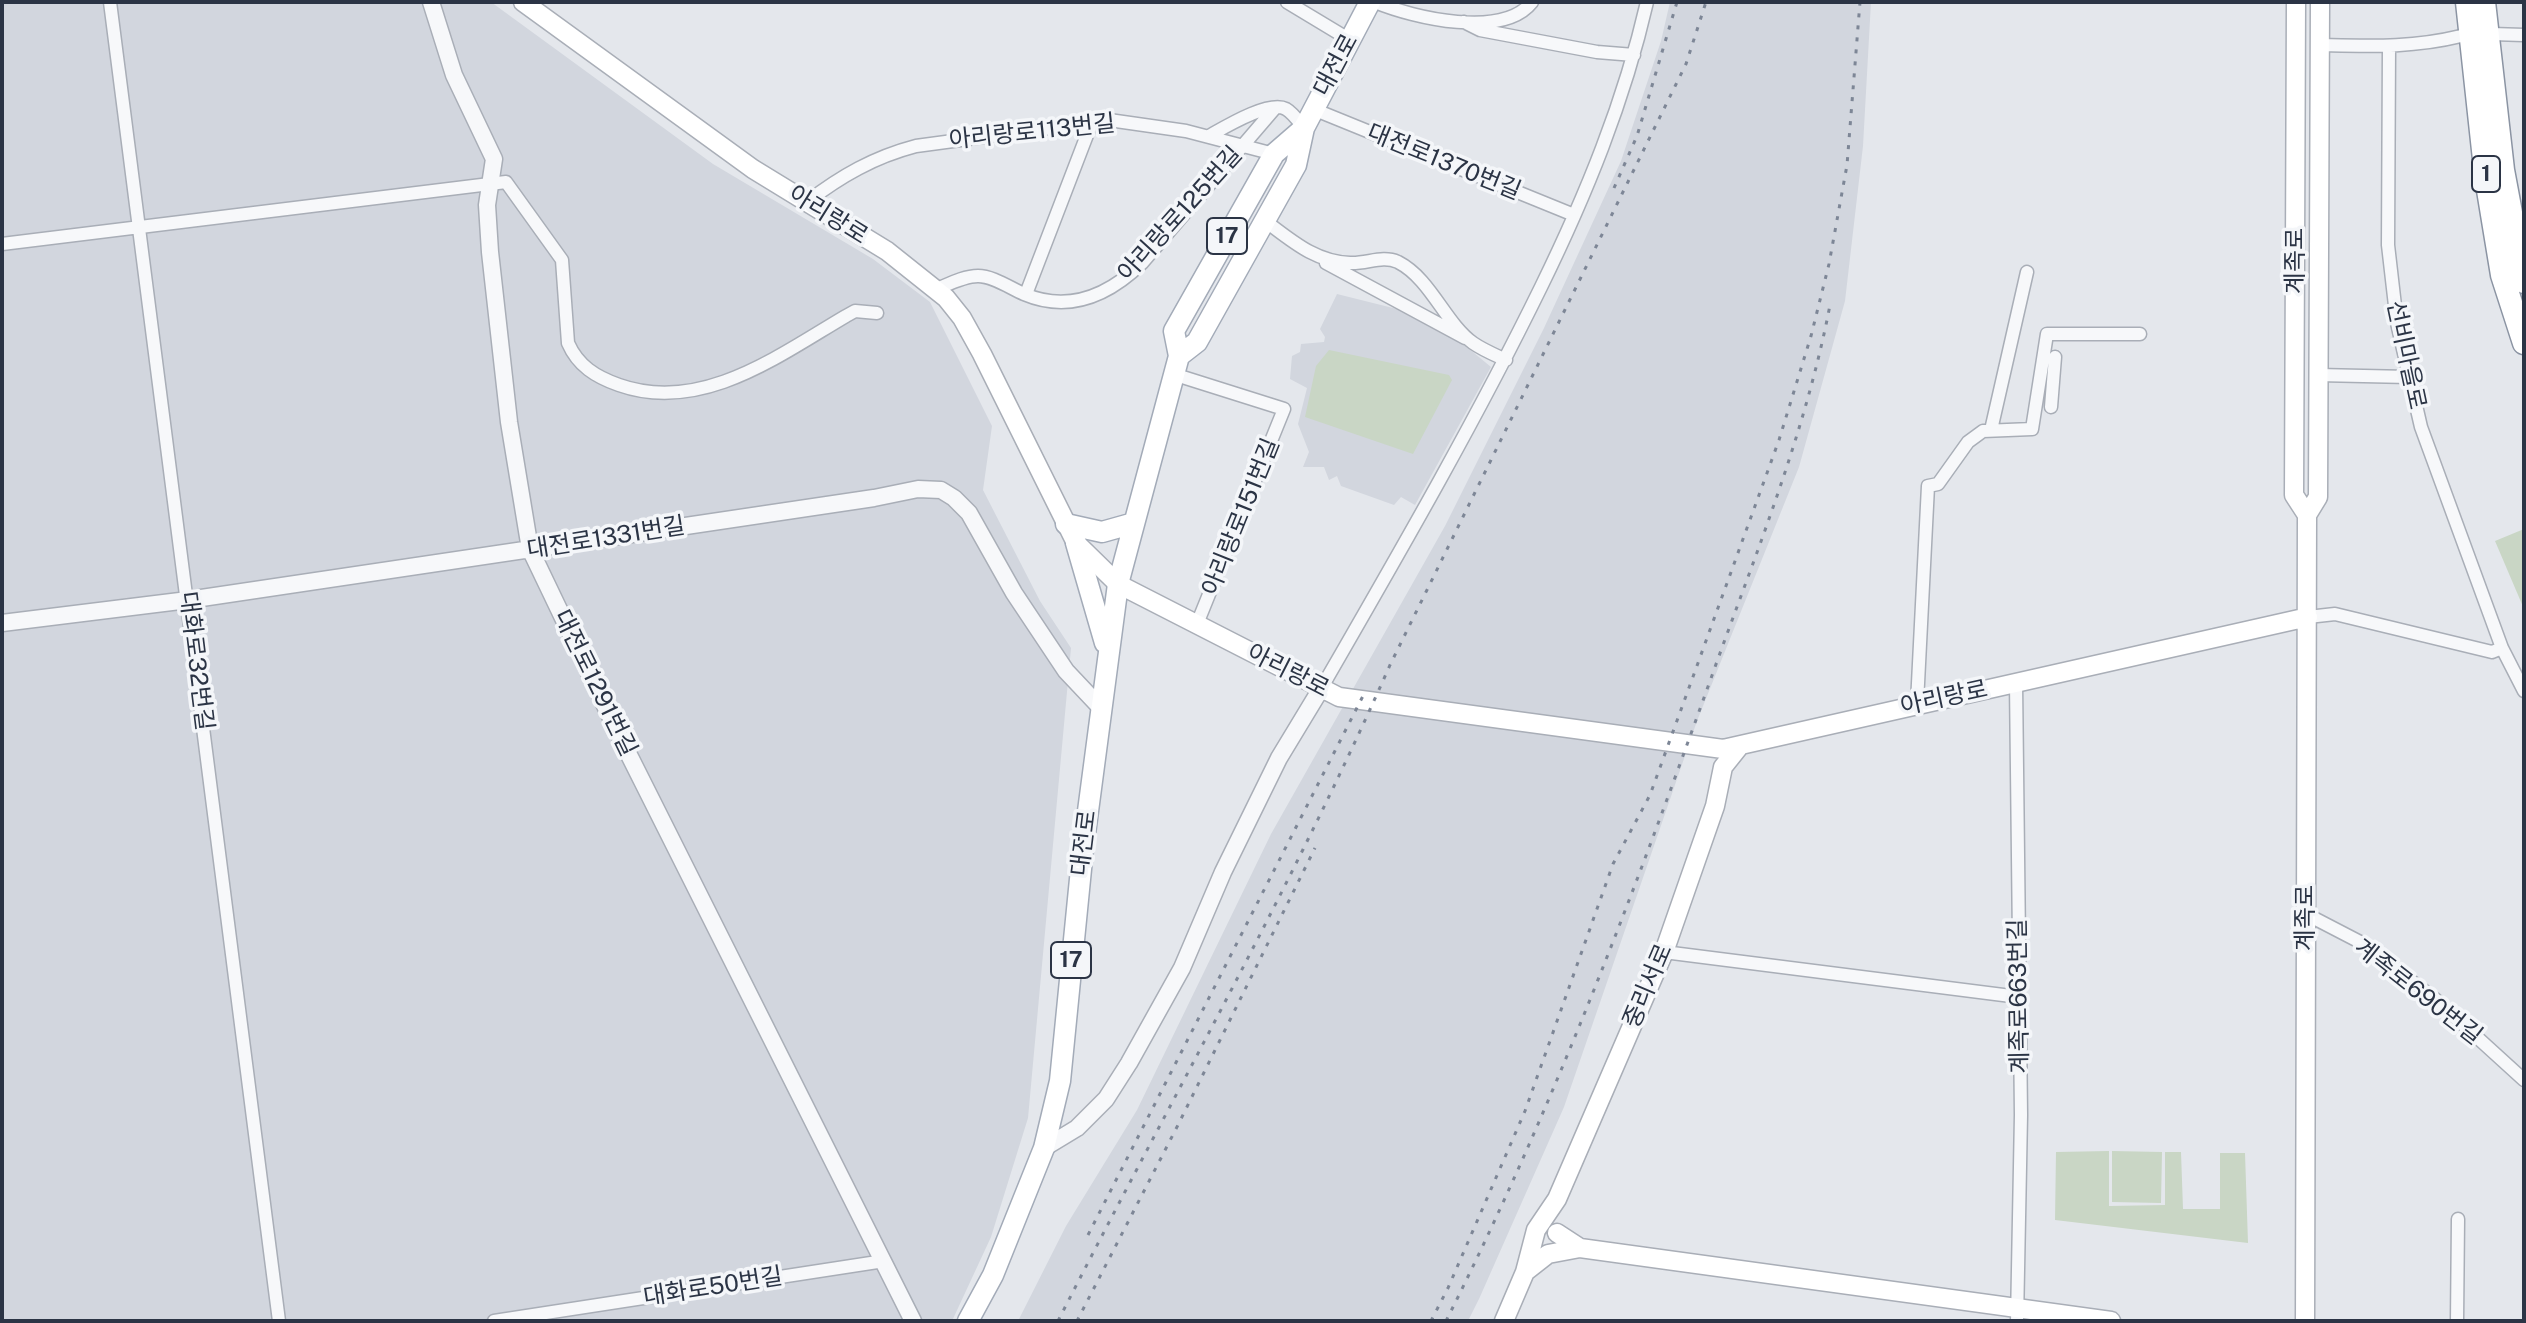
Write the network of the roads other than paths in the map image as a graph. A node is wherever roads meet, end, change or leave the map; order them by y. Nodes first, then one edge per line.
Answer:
1 (110, 2) edge
2 (431, 2) edge
3 (523, 2) edge
4 (1287, 2) edge
5 (1373, 2) edge
6 (1532, 2) edge
7 (1647, 2) edge
8 (2296, 2) edge
9 (2320, 2) edge
10 (2467, 2) edge
11 (2484, 2) edge
12 (1464, 22) junction
13 (2492, 34) dead end
14 (2524, 35) edge
15 (2461, 36) dead end
16 (1350, 40) junction
17 (2320, 45) junction
18 (2389, 47) junction
19 (1634, 55) junction
20 (1275, 108) junction
21 (1308, 118) junction
22 (1092, 122) junction
23 (1209, 136) junction
24 (1243, 144) junction
25 (1274, 154) junction
26 (488, 183) junction
27 (807, 202) junction
28 (1574, 215) junction
29 (1264, 220) junction
30 (138, 228) junction
31 (2, 244) edge
32 (1310, 254) junction
33 (2027, 272) dead end
34 (2524, 282) edge
35 (937, 289) junction
36 (1026, 294) junction
37 (877, 313) dead end
38 (2140, 334) dead end
39 (1472, 342) junction
40 (2524, 343) edge
41 (2055, 357) dead end
42 (1506, 360) junction
43 (1176, 365) junction
44 (2318, 375) junction
45 (2409, 377) junction
46 (2051, 407) dead end
47 (1991, 430) junction
48 (2307, 515) junction
49 (1134, 523) junction
50 (1066, 524) junction
51 (1076, 543) junction
52 (530, 549) junction
53 (1118, 584) junction
54 (188, 600) junction
55 (2308, 617) junction
56 (2, 623) edge
57 (1197, 624) junction
58 (2502, 648) junction
59 (1108, 652) junction
60 (2016, 683) junction
61 (1322, 687) junction
62 (2524, 691) edge
63 (1917, 703) junction
64 (1100, 707) junction
65 (1706, 746) junction
66 (1739, 747) junction
67 (1723, 767) junction
68 (2306, 914) junction
69 (1664, 952) junction
70 (2019, 997) junction
71 (2524, 1080) edge
72 (1044, 1148) junction
73 (1556, 1203) junction
74 (2458, 1219) dead end
75 (1559, 1240) junction
76 (884, 1261) junction
77 (1528, 1269) junction
78 (2017, 1315) edge
79 (279, 1321) edge
80 (494, 1321) edge
81 (913, 1321) edge
82 (968, 1321) edge
83 (1504, 1321) edge
84 (2111, 1321) edge
85 (2305, 1321) edge
86 (2457, 1321) edge

1 - 30 street, 대화로32번길
2 - 26 street, 대전로1291번길
3 - 27 main road, 아리랑로
4 - 16 street
5 - 12 street
5 - 16 main road, 대전로 / 17
6 - 12 street
7 - 19 street
8 - 48 main road, 계족로
9 - 17 main road, 계족로
10 - 40 highway, 1
11 - 34 highway, 1
12 - 19 street
13 - 14 street
15 - 18 street
16 - 21 main road, 대전로 / 17
17 - 18 street
17 - 44 main road, 계족로
18 - 45 street, 선비마을로
19 - 28 street
20 - 21 street
20 - 23 street
20 - 24 street, 아리랑로125번길
21 - 25 main road, 대전로 / 17
21 - 28 street, 대전로1370번길
21 - 29 main road, 대전로 / 17
22 - 23 street, 아리랑로113번길
22 - 27 street, 아리랑로113번길
22 - 36 street
23 - 24 street, 아리랑로113번길
24 - 25 street, 아리랑로113번길
24 - 36 street, 아리랑로125번길
25 - 43 main road, 대전로 / 17
26 - 30 street
26 - 37 street
26 - 52 street, 대전로1291번길
27 - 35 main road, 아리랑로
28 - 42 street
29 - 32 street
29 - 43 main road, 대전로 / 17
30 - 31 street
30 - 54 street, 대화로32번길
32 - 39 street
32 - 39 street
33 - 47 street
35 - 36 street, 아리랑로125번길
35 - 50 main road, 아리랑로
38 - 47 street
39 - 42 street
41 - 46 street
42 - 61 street
43 - 49 main road, 대전로 / 17
43 - 57 street, 아리랑로151번길
44 - 45 street
44 - 48 main road, 계족로
45 - 58 street, 선비마을로
47 - 63 street
48 - 55 main road, 계족로
49 - 50 main road
49 - 53 main road, 대전로 / 17
50 - 51 main road, 아리랑로
51 - 53 main road, 아리랑로
51 - 59 main road
52 - 54 street, 대전로1331번길
52 - 64 street, 대전로1331번길
52 - 76 street, 대전로1291번길
53 - 57 main road, 아리랑로
53 - 59 main road, 대전로 / 17
54 - 56 street, 대전로1331번길
54 - 79 street, 대화로32번길
55 - 58 street
55 - 60 main road, 아리랑로
55 - 68 main road, 계족로
57 - 61 main road, 아리랑로
58 - 62 street, 선비마을로
59 - 64 main road, 대전로 / 17
60 - 63 main road, 아리랑로
60 - 70 street, 계족로663번길
61 - 65 main road, 아리랑로
61 - 72 street
63 - 66 main road, 아리랑로
64 - 72 main road, 대전로 / 17
65 - 66 main road, 아리랑로
65 - 67 main road
66 - 67 main road, 중리서로
67 - 69 main road, 중리서로
68 - 71 street, 계족로690번길
68 - 85 main road, 계족로
69 - 70 street
69 - 73 main road, 중리서로
70 - 78 street, 계족로663번길
72 - 82 main road, 대전로 / 17
73 - 75 main road, 중리서로
73 - 75 main road
74 - 86 street
75 - 77 main road, 중리서로
75 - 77 main road
75 - 78 main road
76 - 80 street, 대화로50번길
76 - 81 street, 대전로1291번길
77 - 83 main road
78 - 84 main road

